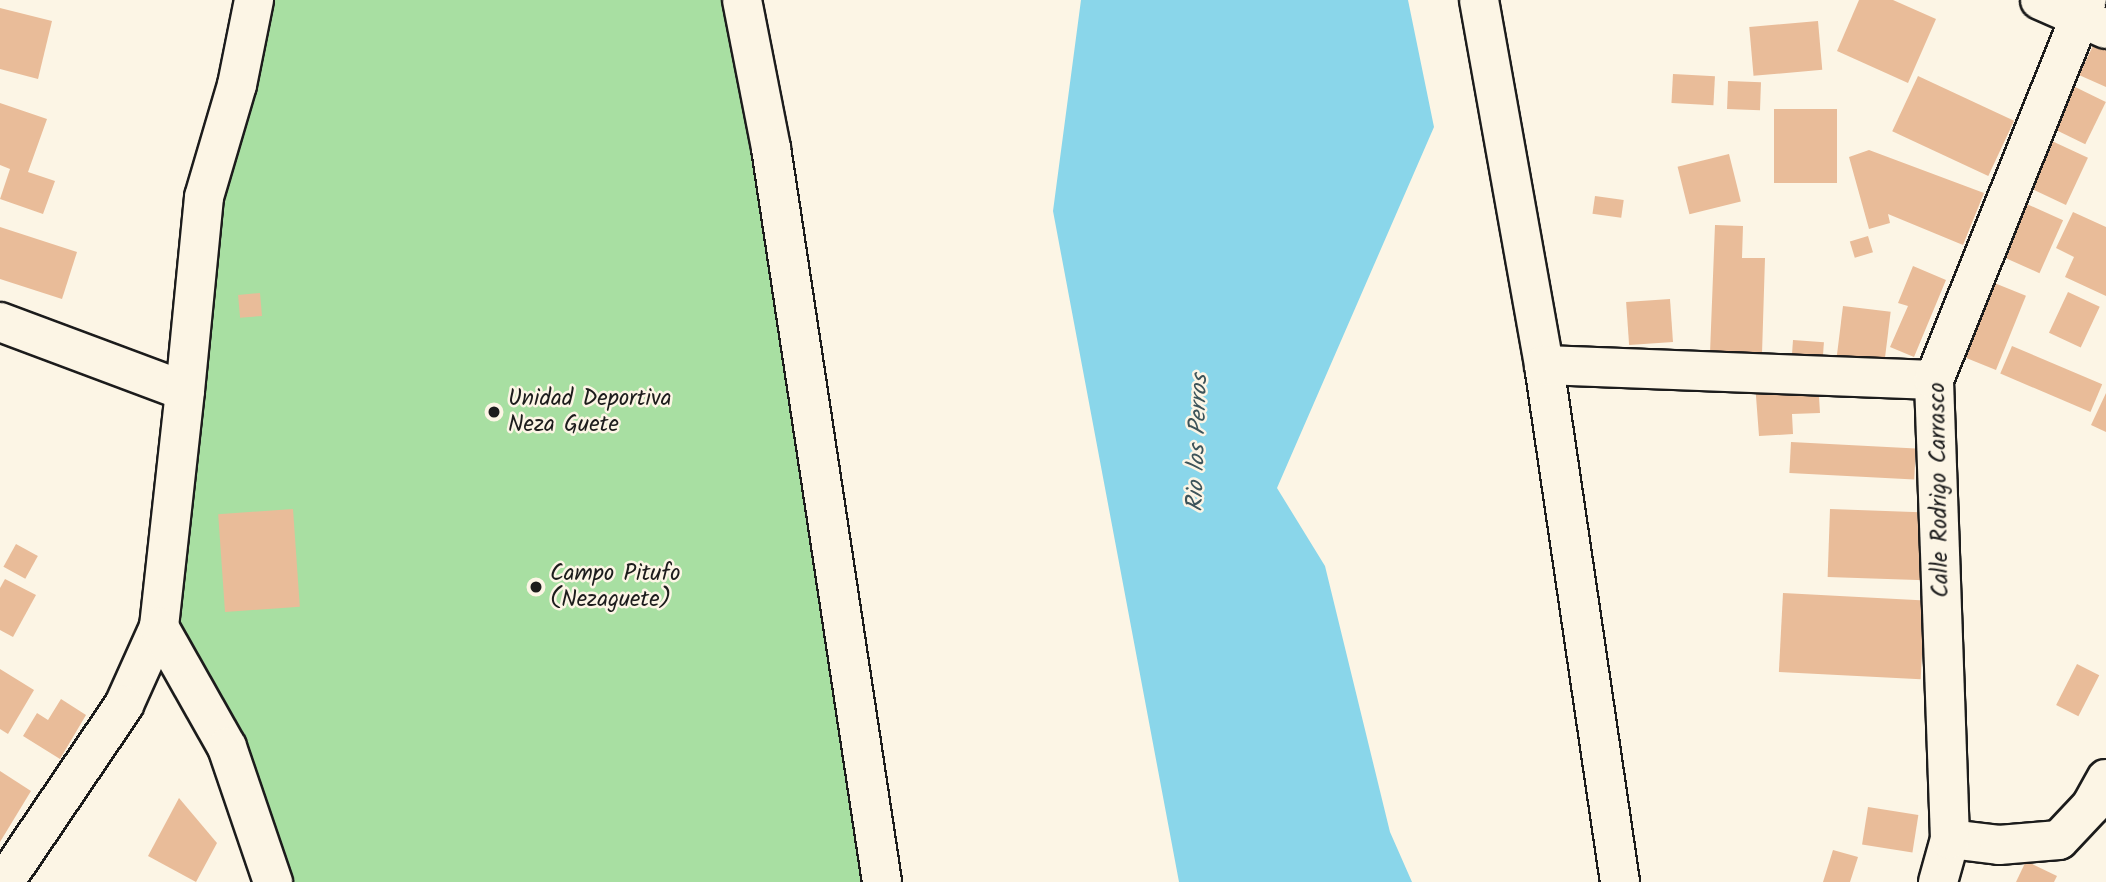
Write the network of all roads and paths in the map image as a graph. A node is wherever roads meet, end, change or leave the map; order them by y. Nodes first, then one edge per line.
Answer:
1 (254, 0) edge
2 (742, 0) edge
3 (1479, 0) edge
4 (2040, 0) edge
5 (2091, 15) edge
6 (0, 322) edge
7 (1544, 365) junction
8 (1934, 380) junction
9 (185, 391) junction
10 (159, 627) junction
11 (2106, 779) edge
12 (1950, 839) junction
13 (4, 882) edge
14 (273, 882) edge
15 (882, 882) edge
16 (1620, 882) edge
17 (1938, 882) edge

1 - 9 street
2 - 15 street
3 - 7 street
4 - 5 street
5 - 8 street, Calle Rodrigo Carrasco
6 - 9 street
7 - 8 street
7 - 16 street
8 - 12 street, Calle Rodrigo Carrasco
9 - 10 street
10 - 13 street
10 - 14 street
11 - 12 street
12 - 17 street, Calle Rodrigo Carrasco

